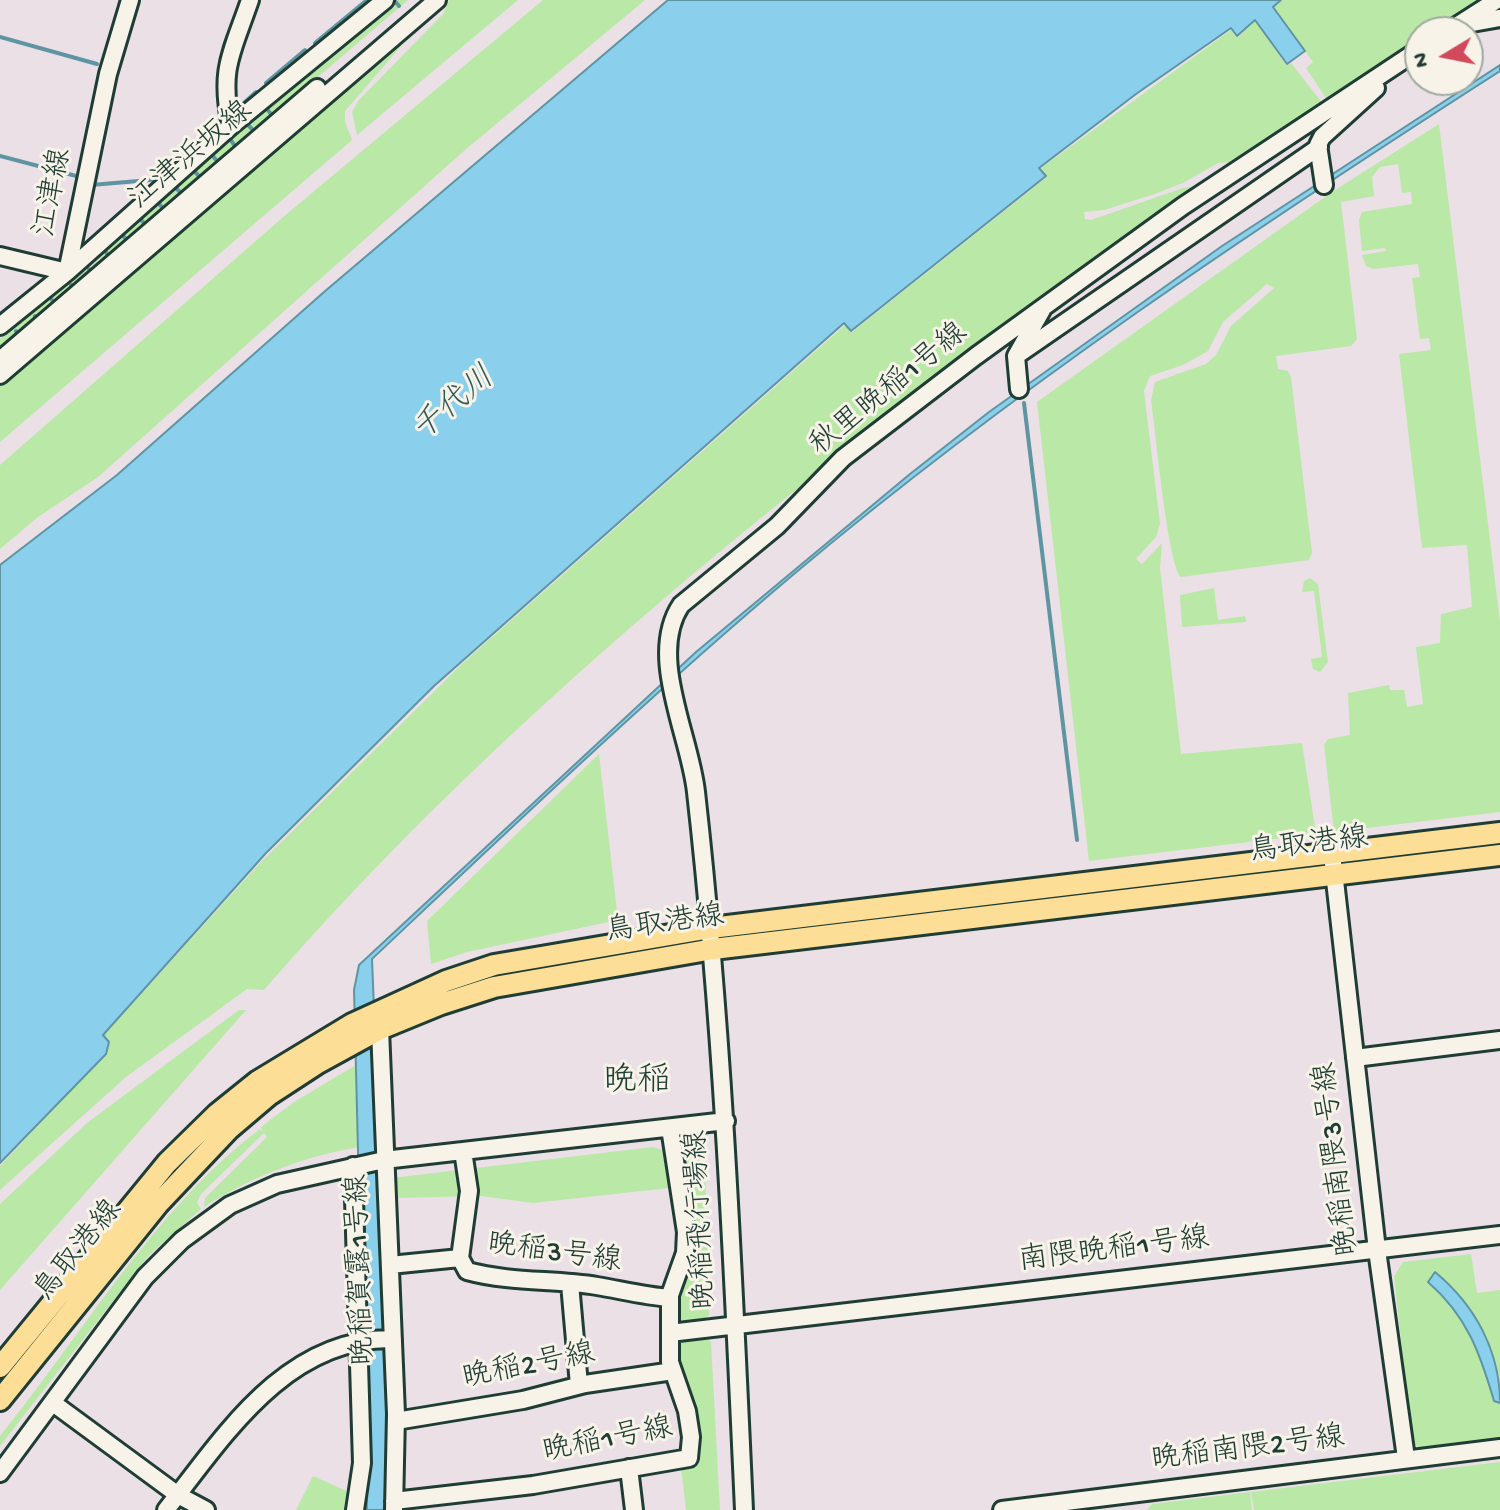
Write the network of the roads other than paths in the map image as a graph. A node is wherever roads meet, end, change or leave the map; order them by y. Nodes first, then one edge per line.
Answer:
1 (130, 0) edge
2 (250, 0) edge
3 (385, 0) edge
4 (422, 0) edge
5 (437, 0) edge
6 (1497, 0) edge
7 (1471, 16) edge
8 (1404, 59) edge
9 (1393, 66) junction
10 (231, 126) junction
11 (1319, 147) junction
12 (1324, 185) dead end
13 (0, 256) edge
14 (67, 272) junction
15 (1043, 307) junction
16 (0, 326) edge
17 (1016, 356) junction
18 (0, 360) edge
19 (0, 375) edge
20 (1019, 389) dead end
21 (1500, 833) edge
22 (1332, 853) junction
23 (1500, 855) edge
24 (1335, 874) junction
25 (712, 938) junction
26 (378, 1024) junction
27 (353, 1033) junction
28 (1500, 1040) edge
29 (1355, 1058) junction
30 (726, 1121) junction
31 (670, 1128) junction
32 (463, 1151) junction
33 (386, 1160) junction
34 (355, 1165) junction
35 (1500, 1235) edge
36 (1377, 1250) junction
37 (460, 1258) junction
38 (390, 1265) junction
39 (570, 1284) junction
40 (670, 1298) junction
41 (736, 1327) junction
42 (670, 1333) junction
43 (391, 1339) junction
44 (360, 1340) junction
45 (0, 1367) edge
46 (673, 1371) junction
47 (579, 1385) junction
48 (0, 1400) edge
49 (53, 1403) junction
50 (396, 1421) junction
51 (1500, 1448) edge
52 (1406, 1458) junction
53 (629, 1468) junction
54 (0, 1473) edge
55 (178, 1495) junction
56 (1138, 1502) edge
57 (394, 1506) edge
58 (166, 1510) edge
59 (206, 1510) edge
60 (355, 1510) edge
61 (634, 1510) edge
62 (744, 1510) edge
63 (1002, 1510) edge

1 - 14 street, 江津線
2 - 10 street
3 - 10 street, 江津線
4 - 18 street, 江津浜坂線
5 - 19 street
6 - 7 street
8 - 9 street, 秋里晩稲1号線
9 - 11 street
9 - 15 street, 秋里晩稲1号線
10 - 14 street, 江津線
11 - 12 street
11 - 17 street
13 - 14 street
14 - 16 street
15 - 17 street
15 - 25 street, 秋里晩稲1号線
17 - 20 street
21 - 22 main road, 鳥取港線
22 - 24 street, 晩稲南隈3号線
22 - 25 main road, 鳥取港線
23 - 24 main road, 鳥取港線
24 - 25 main road, 鳥取港線
24 - 29 street, 晩稲南隈3号線
25 - 26 main road, 鳥取港線
25 - 30 street, 晩稲飛行場線
26 - 27 main road, 鳥取港線
26 - 33 street, 晩稲賀露1号線
27 - 45 main road, 鳥取港線
27 - 48 main road, 鳥取港線
28 - 29 street
29 - 36 street, 晩稲南隈3号線
30 - 31 street
30 - 41 street, 晩稲飛行場線
31 - 32 street
31 - 40 street, 晩稲1号線
32 - 33 street
32 - 37 street
33 - 34 street
33 - 38 street, 晩稲賀露1号線
34 - 44 street
34 - 49 street
35 - 36 street, 南隈晩稲1号線
36 - 41 street, 南隈晩稲1号線
36 - 52 street, 晩稲南隈3号線
37 - 38 street, 晩稲3号線
37 - 39 street, 晩稲3号線
38 - 43 street, 晩稲賀露1号線
39 - 40 street, 晩稲3号線
39 - 47 street
40 - 42 street, 晩稲1号線
41 - 42 street, 南隈晩稲1号線
41 - 62 street, 晩稲飛行場線
42 - 46 street, 晩稲1号線
43 - 44 street
43 - 50 street, 晩稲賀露1号線
44 - 55 street
44 - 60 street
46 - 47 street, 晩稲2号線
46 - 53 street, 晩稲1号線
47 - 50 street, 晩稲2号線
49 - 54 street
49 - 55 street
50 - 57 street, 晩稲賀露1号線
51 - 52 street, 晩稲南隈2号線
52 - 56 street, 晩稲南隈2号線
53 - 57 street, 晩稲1号線
53 - 61 street
55 - 58 street
55 - 59 street
56 - 63 street, 晩稲南隈2号線

